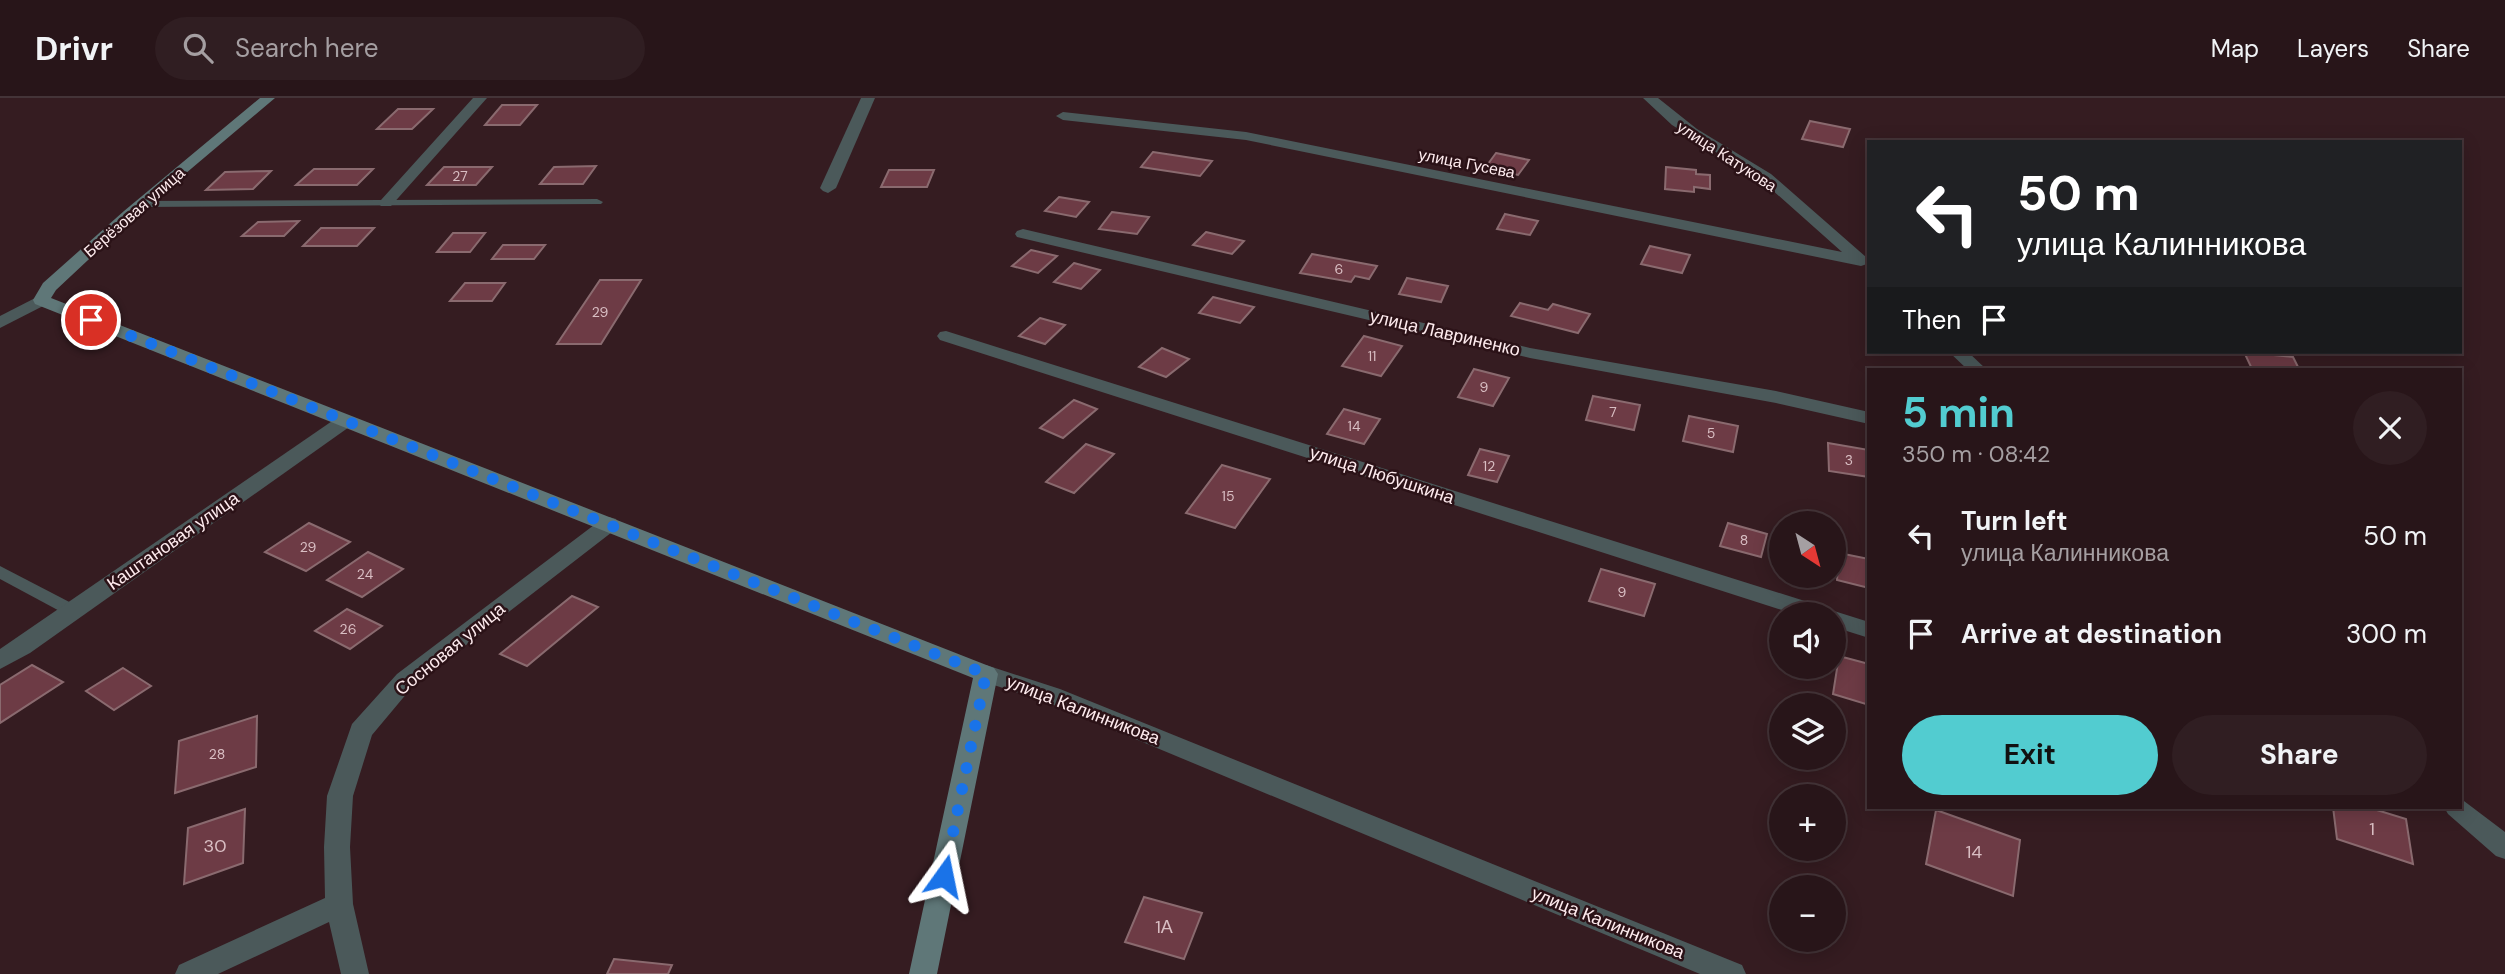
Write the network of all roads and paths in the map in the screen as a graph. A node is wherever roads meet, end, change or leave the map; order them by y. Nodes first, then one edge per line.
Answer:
1 (268, 98) edge
2 (480, 98) edge
3 (868, 98) edge
4 (1650, 98) edge
5 (1063, 116) dead end
6 (828, 188) dead end
7 (597, 202) dead end
8 (386, 203) junction
9 (141, 204) junction
10 (1023, 234) dead end
11 (1865, 264) edge
12 (41, 300) junction
13 (0, 323) edge
14 (946, 337) dead end
15 (1960, 354) edge
16 (1976, 368) edge
17 (1867, 418) edge
18 (345, 421) junction
19 (609, 524) junction
20 (0, 572) edge
21 (1781, 602) edge
22 (74, 611) junction
23 (1846, 623) edge
24 (1867, 629) edge
25 (0, 660) edge
26 (986, 674) junction
27 (2459, 809) edge
28 (2505, 848) edge
29 (339, 904) junction
30 (189, 974) edge
31 (355, 974) edge
32 (922, 974) edge
33 (1732, 974) edge

1 - 9 main road, Берёзовая улица
2 - 8 street
3 - 6 street
4 - 11 street, улица Катукова
5 - 11 street, улица Гусева
7 - 8 lane
8 - 9 lane
9 - 12 main road, Берёзовая улица
10 - 17 street, улица Лавриненко
12 - 13 street, Берёзовая улица
12 - 18 main road, улица Калинникова
14 - 21 street, улица Любушкина
15 - 16 street
18 - 19 main road, улица Калинникова
18 - 22 street, Каштановая улица
19 - 26 main road, улица Калинникова
19 - 29 street, Сосновая улица
20 - 22 lane
22 - 25 street, Каштановая улица
23 - 24 street
26 - 32 main road
26 - 33 street, улица Калинникова
27 - 28 street
29 - 30 street
29 - 31 street, Сосновая улица

